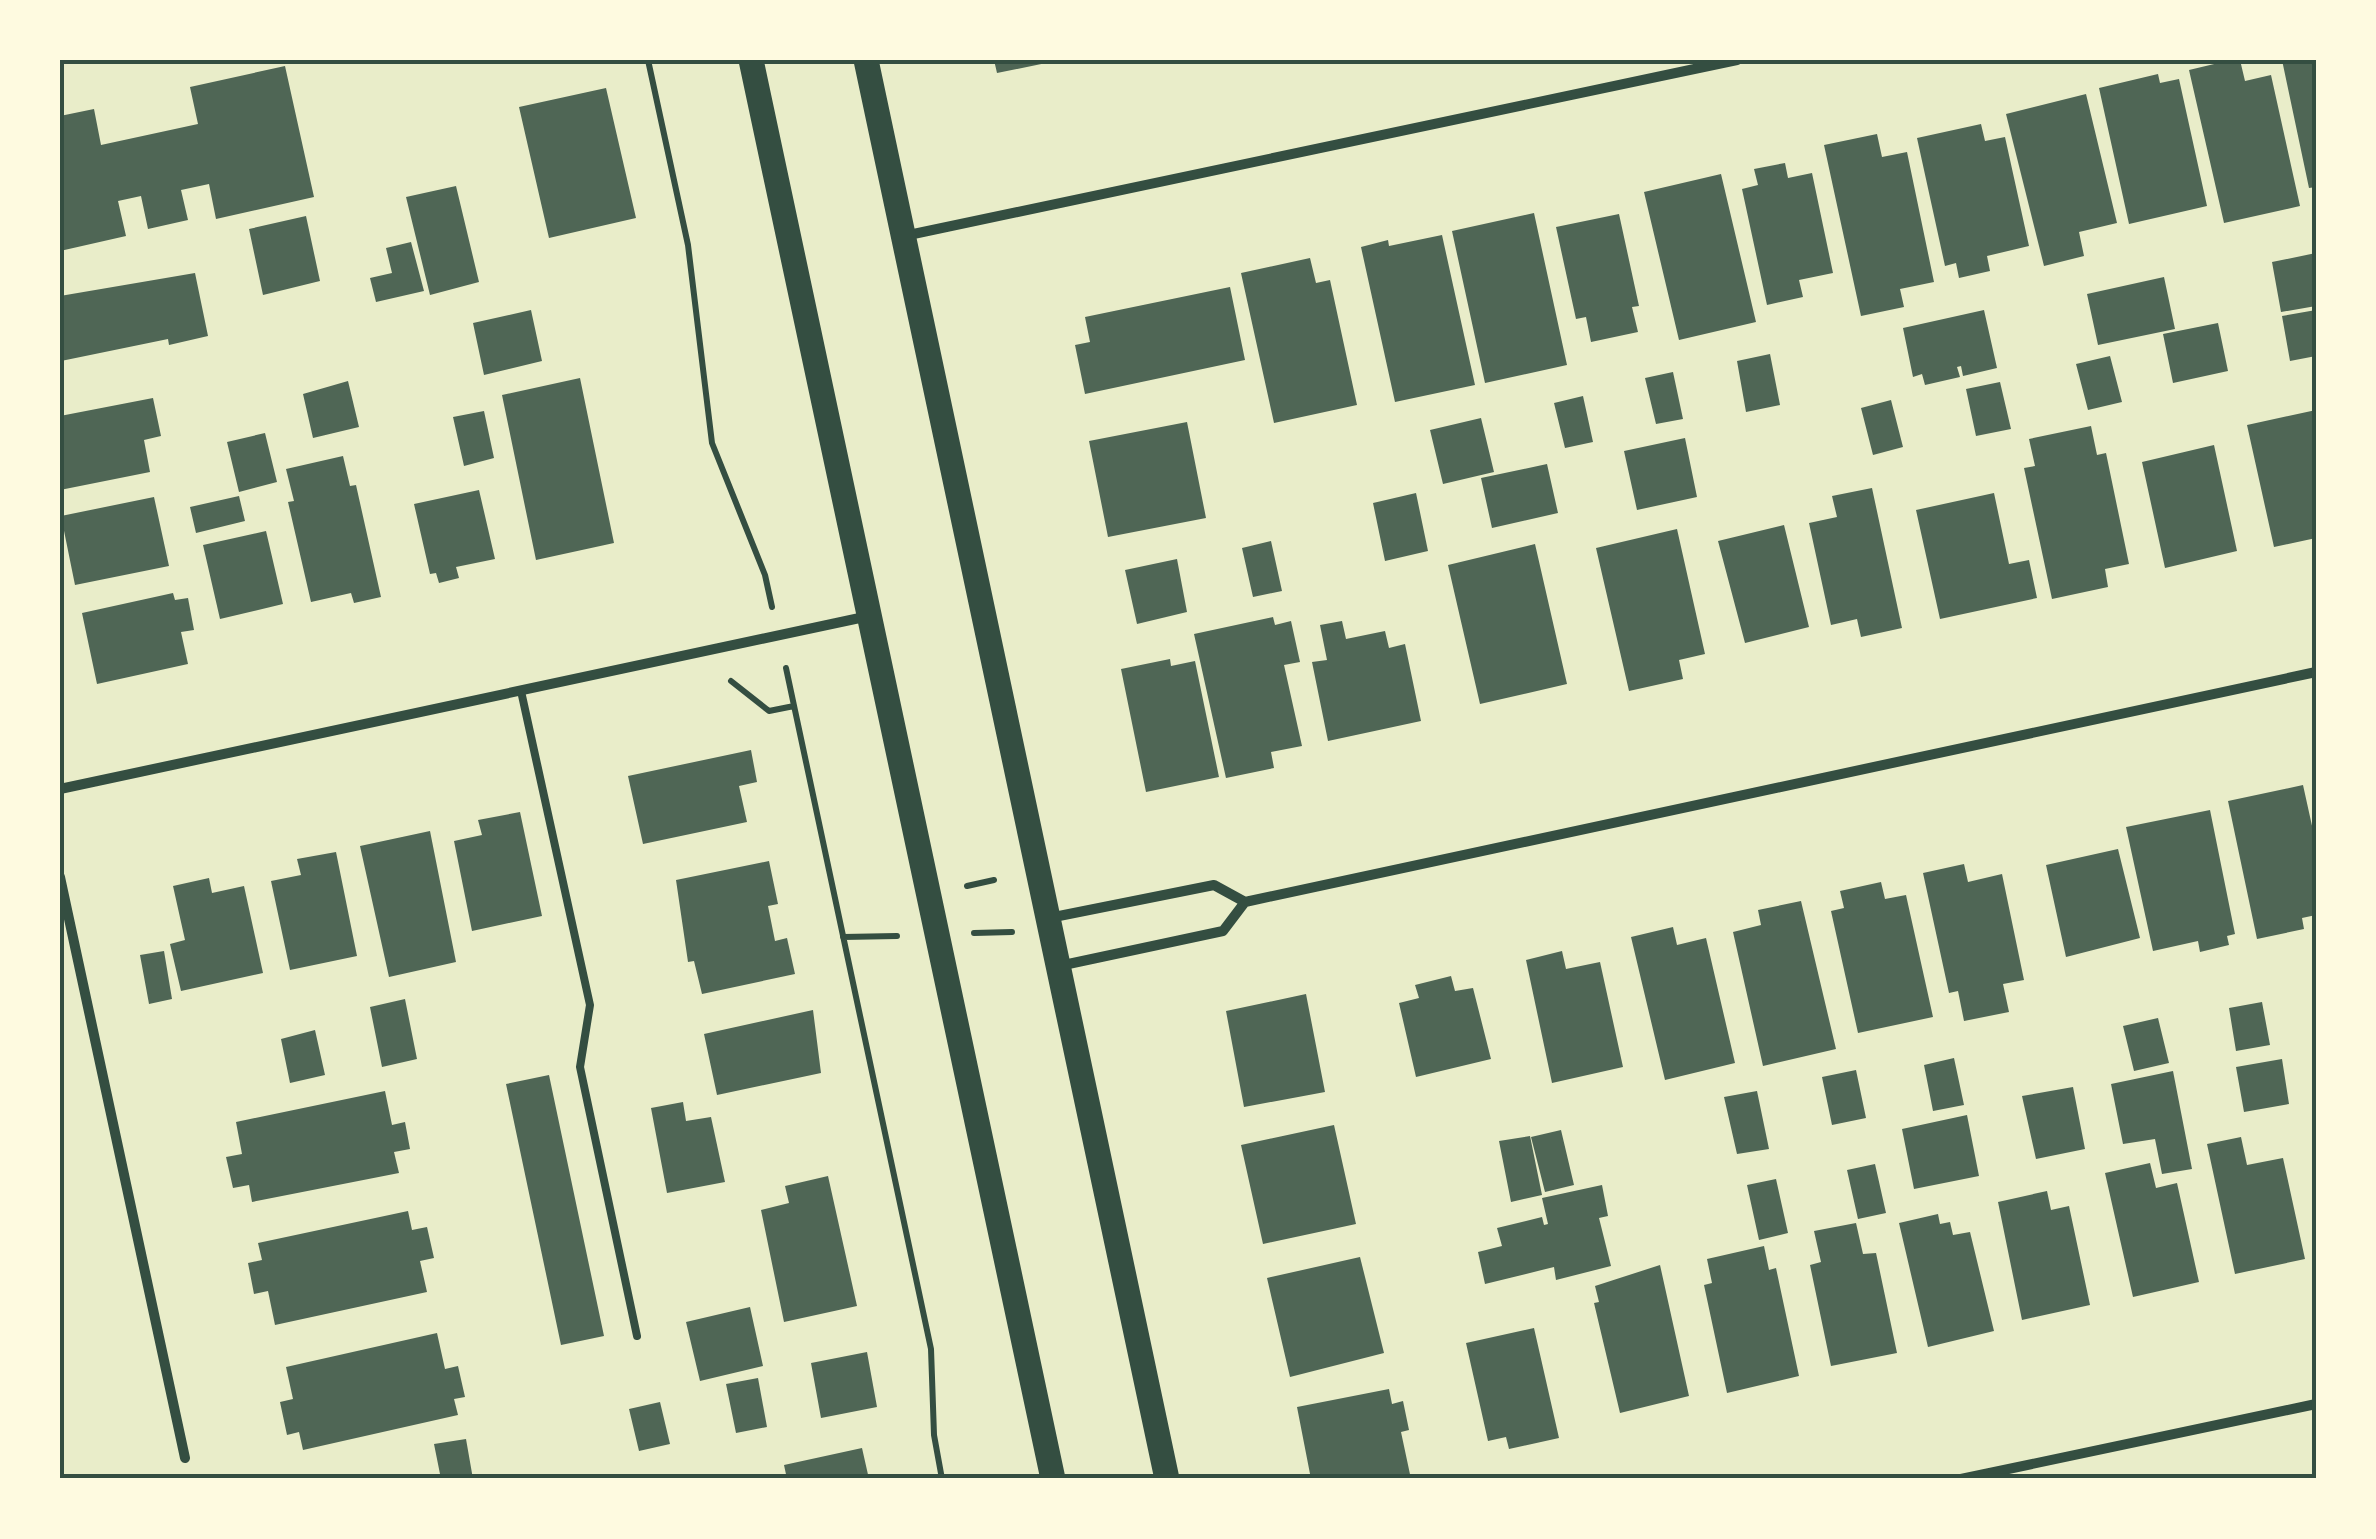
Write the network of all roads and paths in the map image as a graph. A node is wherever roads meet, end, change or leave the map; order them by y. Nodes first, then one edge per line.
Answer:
1 (648, 60) edge
2 (750, 60) edge
3 (866, 60) edge
4 (1738, 60) edge
5 (903, 236) junction
6 (766, 580) dead end
7 (869, 616) junction
8 (2316, 672) edge
9 (520, 691) junction
10 (769, 711) dead end
11 (60, 790) edge
12 (60, 877) edge
13 (994, 880) dead end
14 (967, 886) dead end
15 (1245, 902) junction
16 (1047, 918) junction
17 (1008, 932) dead end
18 (975, 934) dead end
19 (876, 937) dead end
20 (843, 938) junction
21 (1058, 966) junction
22 (637, 1336) dead end
23 (2316, 1404) edge
24 (185, 1458) dead end
25 (942, 1479) edge
26 (1052, 1479) edge
27 (1167, 1479) edge
28 (1961, 1479) edge

1 - 6 path
2 - 7 main road
3 - 5 main road
4 - 5 street
5 - 16 main road
7 - 9 street
7 - 26 main road
8 - 15 street
9 - 11 street
9 - 22 lane
10 - 20 path
12 - 24 street
13 - 14 path
15 - 16 street
15 - 21 street
16 - 21 main road
17 - 18 path
19 - 20 path
20 - 25 path
21 - 27 main road
23 - 28 street

